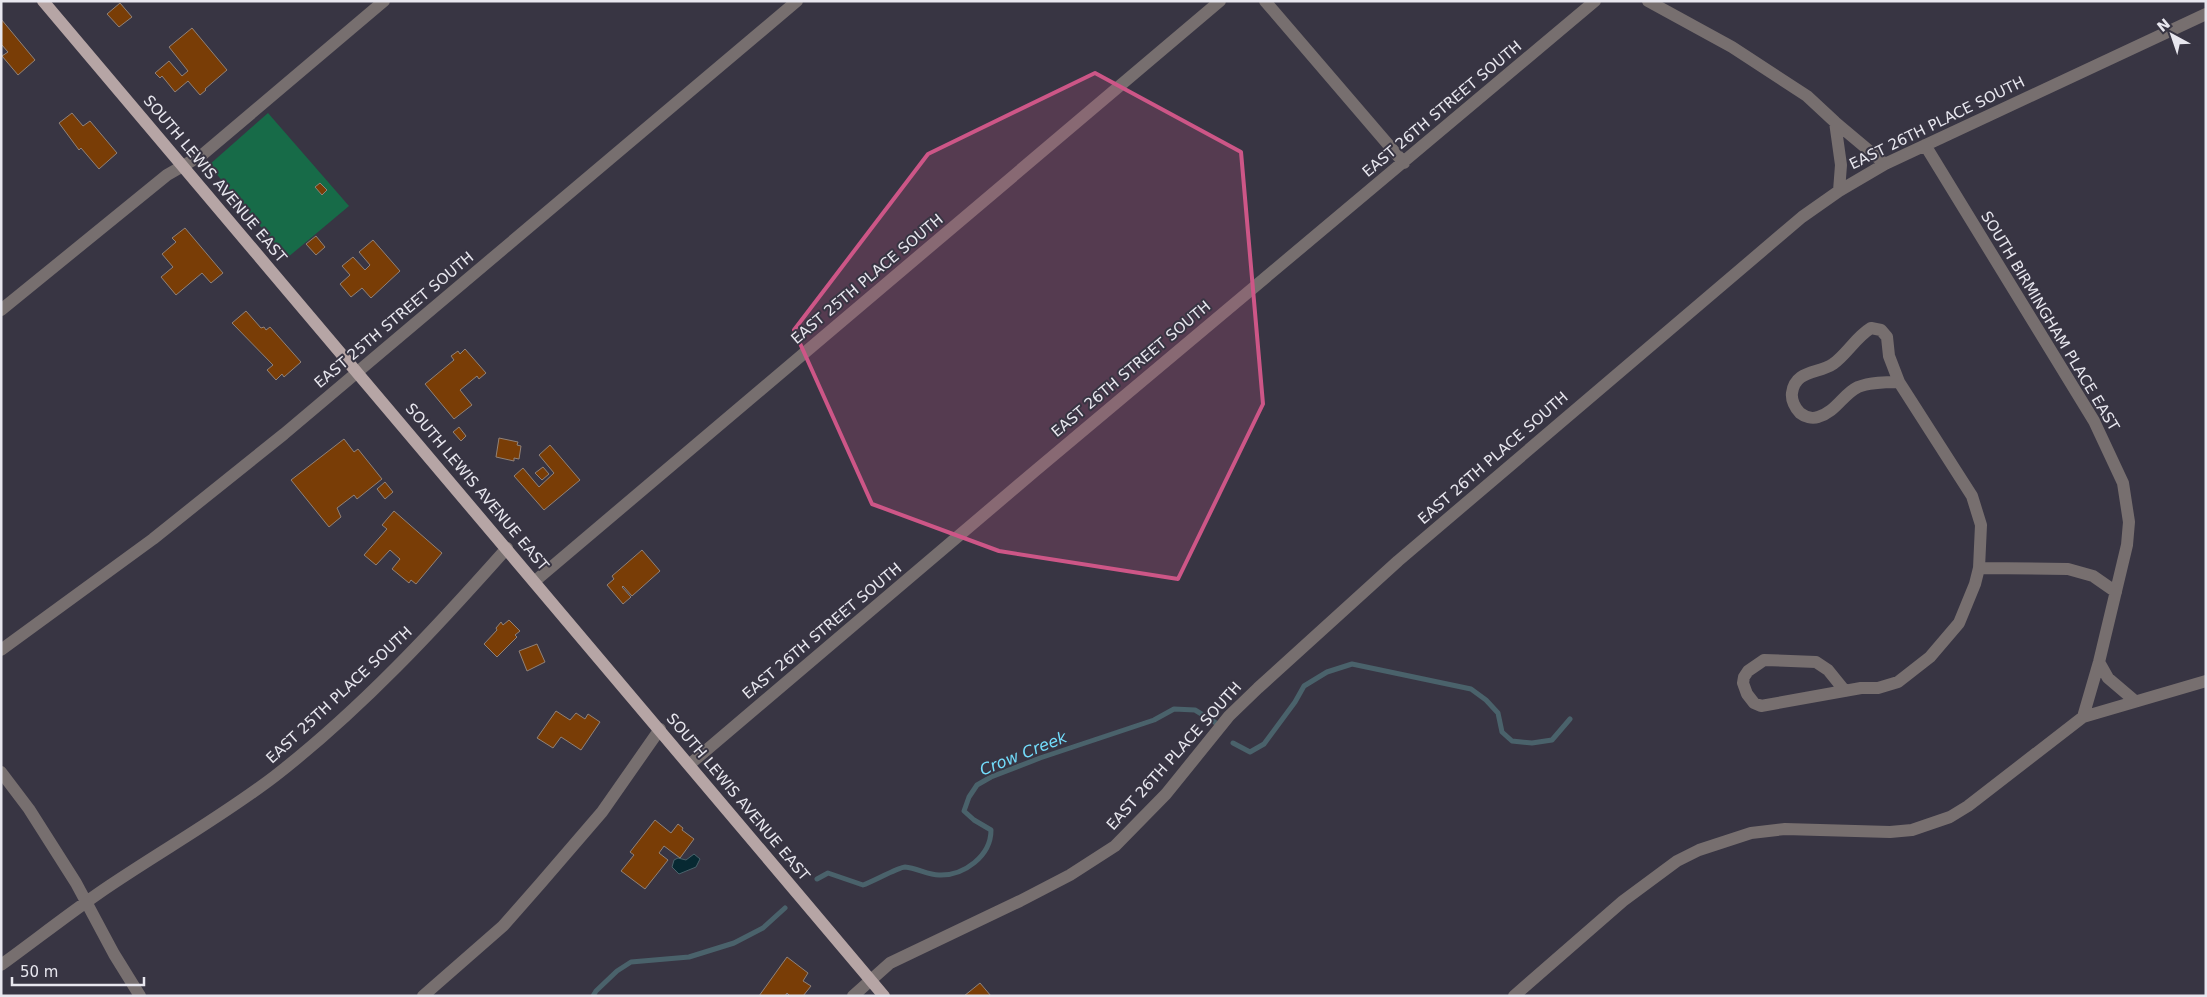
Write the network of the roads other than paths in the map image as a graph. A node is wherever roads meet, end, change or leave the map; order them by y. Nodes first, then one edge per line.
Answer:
1 (44, 1) edge
2 (384, 1) edge
3 (797, 1) edge
4 (1220, 1) edge
5 (1265, 1) edge
6 (1595, 1) edge
7 (1648, 1) edge
8 (2206, 14) edge
9 (1835, 122) junction
10 (1925, 145) junction
11 (1404, 163) junction
12 (1885, 164) junction
13 (183, 166) junction
14 (1839, 191) junction
15 (1, 310) edge
16 (358, 372) junction
17 (1899, 382) junction
18 (507, 548) junction
19 (1978, 568) junction
20 (535, 581) junction
21 (2116, 592) junction
22 (1, 650) edge
23 (2099, 662) junction
24 (2206, 681) edge
25 (1845, 691) junction
26 (2135, 701) junction
27 (2083, 717) junction
28 (660, 729) junction
29 (690, 764) junction
30 (1, 772) edge
31 (86, 902) junction
32 (1, 964) edge
33 (870, 979) junction
34 (140, 996) edge
35 (423, 996) edge
36 (854, 996) edge
37 (884, 996) edge
38 (1514, 996) edge

1 - 13 main road, SOUTH LEWIS AVENUE EAST
2 - 13 street
3 - 16 street, EAST 25TH STREET SOUTH
4 - 20 street, EAST 25TH PLACE SOUTH
5 - 11 street
6 - 11 street, EAST 26TH STREET SOUTH
7 - 9 street
8 - 10 street, EAST 26TH PLACE SOUTH
9 - 12 street
9 - 14 street
10 - 12 street, EAST 26TH PLACE SOUTH
10 - 21 street, SOUTH BIRMINGHAM PLACE EAST
11 - 29 street, EAST 26TH STREET SOUTH
12 - 14 street, EAST 26TH PLACE SOUTH
13 - 15 street
13 - 16 main road, SOUTH LEWIS AVENUE EAST
14 - 33 street, EAST 26TH PLACE SOUTH
16 - 18 main road, SOUTH LEWIS AVENUE EAST
16 - 22 street, EAST 25TH STREET SOUTH
17 - 17 street
17 - 19 street
18 - 20 main road, SOUTH LEWIS AVENUE EAST
18 - 31 street, EAST 25TH PLACE SOUTH
19 - 21 street
19 - 25 street
20 - 28 main road, SOUTH LEWIS AVENUE EAST
21 - 23 street, SOUTH BIRMINGHAM PLACE EAST
23 - 26 street
23 - 27 street, SOUTH BIRMINGHAM PLACE EAST
24 - 26 street
25 - 25 street
26 - 27 street
27 - 38 street
28 - 29 main road, SOUTH LEWIS AVENUE EAST
28 - 35 street
29 - 33 main road, SOUTH LEWIS AVENUE EAST
30 - 31 street
31 - 32 street, EAST 25TH PLACE SOUTH
31 - 34 street
33 - 36 street, EAST 26TH PLACE SOUTH
33 - 37 main road, SOUTH LEWIS AVENUE EAST

